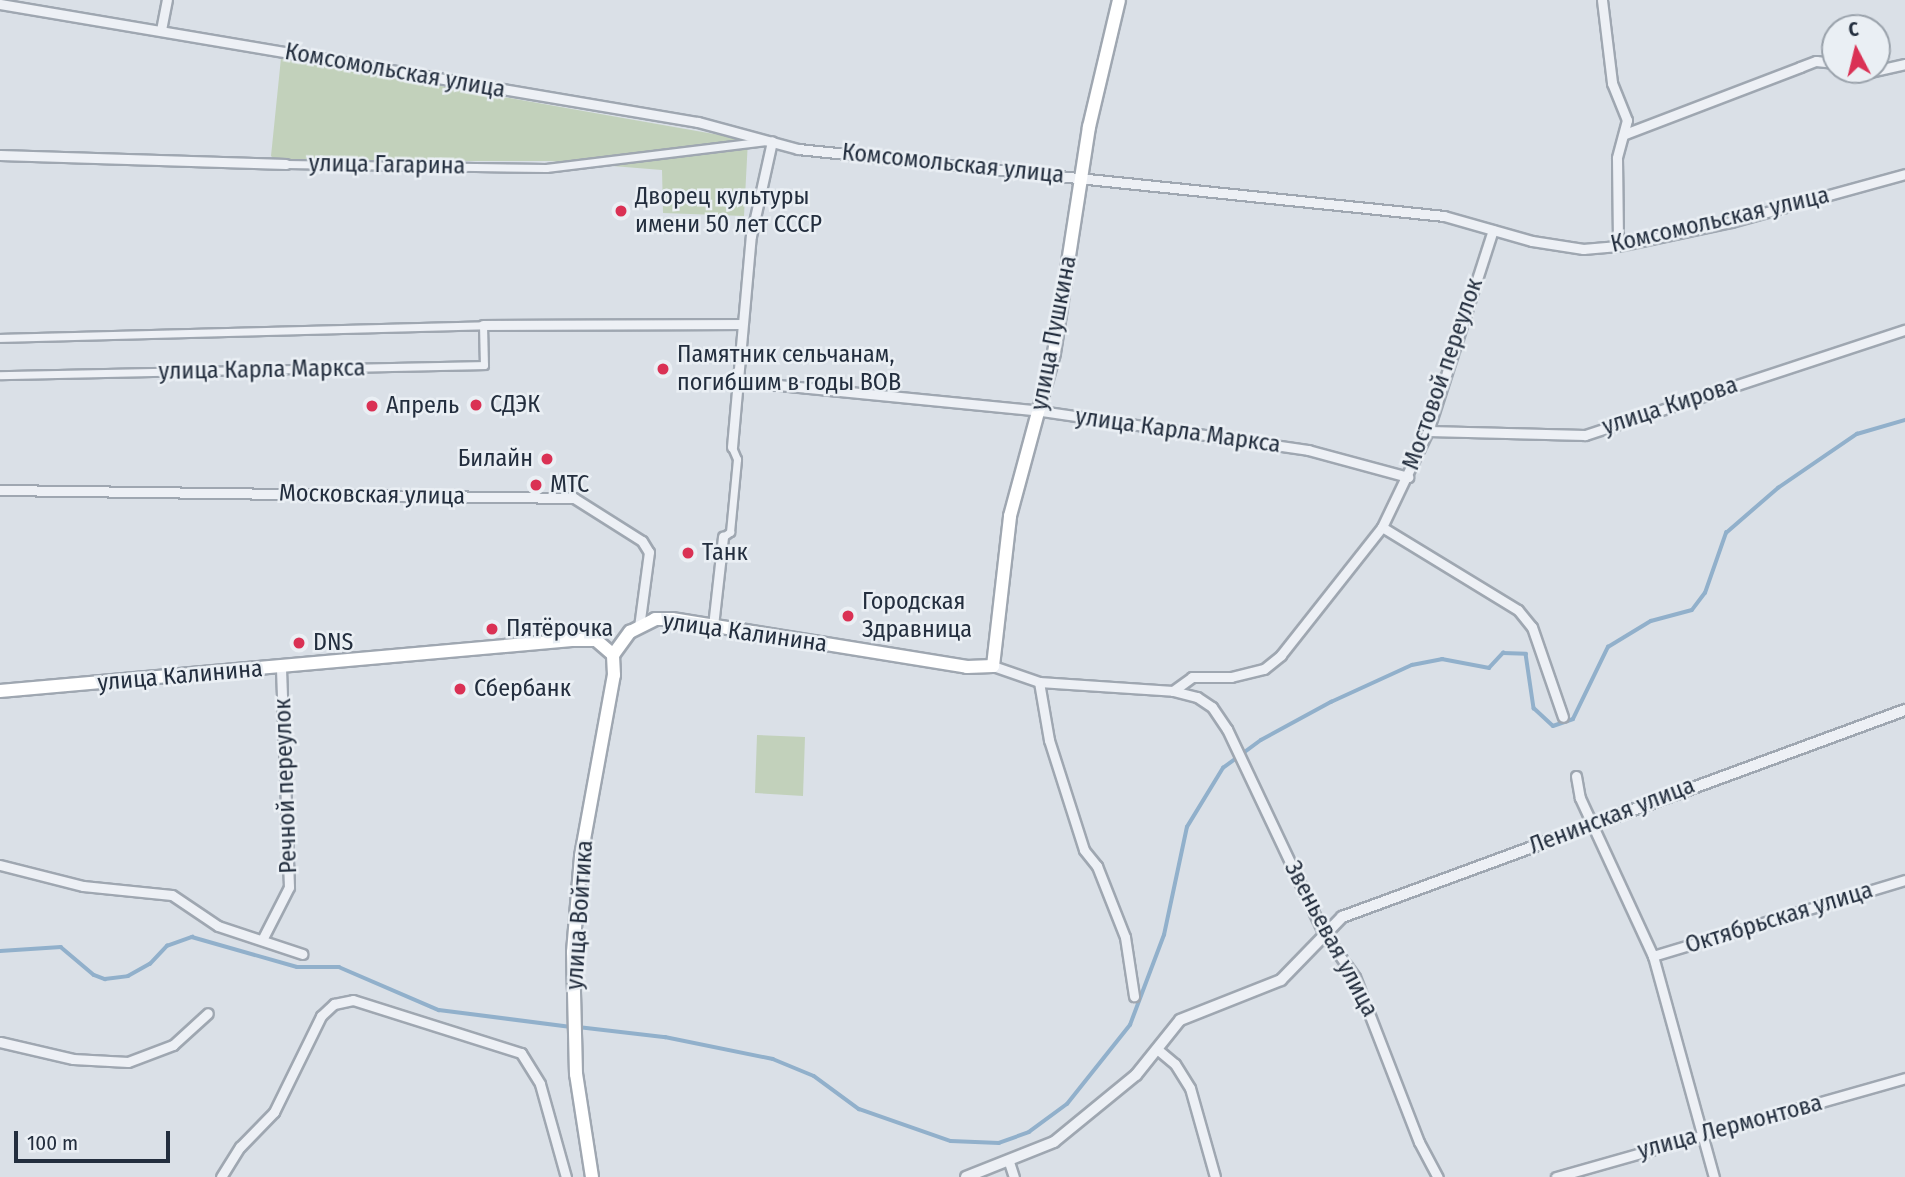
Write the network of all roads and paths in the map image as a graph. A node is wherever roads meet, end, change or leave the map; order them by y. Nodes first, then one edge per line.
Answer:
1 (167, 0) edge
2 (1119, 0) edge
3 (1602, 0) edge
4 (0, 4) edge
5 (161, 30) junction
6 (1821, 64) edge
7 (1625, 134) junction
8 (772, 141) junction
9 (0, 155) edge
10 (285, 164) joint
11 (1905, 174) edge
12 (1081, 177) junction
13 (1493, 230) junction
14 (1618, 246) junction
15 (741, 324) junction
16 (483, 325) junction
17 (1905, 330) edge
18 (0, 338) edge
19 (0, 375) edge
20 (737, 381) junction
21 (1041, 411) junction
22 (1428, 431) junction
23 (732, 447) joint
24 (1408, 477) junction
25 (0, 490) edge
26 (1382, 527) junction
27 (723, 537) joint
28 (713, 626) junction
29 (639, 627) junction
30 (613, 654) junction
31 (993, 666) junction
32 (281, 667) junction
33 (1039, 682) junction
34 (0, 691) edge
35 (1173, 691) junction
36 (1905, 710) edge
37 (1563, 717) dead end
38 (1232, 741) joint
39 (1576, 776) dead end
40 (1592, 824) junction
41 (0, 865) edge
42 (1905, 880) edge
43 (1323, 932) junction
44 (262, 940) junction
45 (302, 954) dead end
46 (1653, 956) junction
47 (1134, 996) dead end
48 (208, 1013) dead end
49 (0, 1042) edge
50 (1157, 1049) junction
51 (1905, 1078) edge
52 (1702, 1135) junction
53 (1009, 1162) junction
54 (220, 1177) edge
55 (566, 1177) edge
56 (592, 1177) edge
57 (966, 1177) edge
58 (1014, 1177) edge
59 (1215, 1177) edge
60 (1438, 1177) edge
61 (1556, 1177) edge
62 (1714, 1177) edge

1 - 5 street
2 - 12 main road, улица Пушкина
3 - 7 street
4 - 5 street, Комсомольская улица
5 - 8 street, Комсомольская улица
6 - 7 street
7 - 14 street
8 - 10 street, улица Гагарина
8 - 12 street, Комсомольская улица
8 - 15 street
9 - 10 street, улица Гагарина
11 - 14 street, Комсомольская улица
12 - 13 street, Комсомольская улица
12 - 21 main road, улица Пушкина
13 - 14 street, Комсомольская улица
13 - 22 street, Мостовой переулок
15 - 16 street, улица Карла Маркса
15 - 20 street
16 - 18 street, улица Карла Маркса
16 - 19 street, улица Карла Маркса
17 - 22 street, улица Кирова
20 - 21 street, улица Карла Маркса
20 - 23 street
21 - 24 street, улица Карла Маркса
21 - 31 main road, улица Пушкина
22 - 24 street, Мостовой переулок
23 - 27 street
24 - 26 street, Мостовой переулок
25 - 29 street, Московская улица
26 - 35 street, Мостовой переулок
26 - 37 street
27 - 28 street
28 - 29 main road, улица Калинина
28 - 31 main road, улица Калинина
29 - 30 main road, улица Калинина
30 - 32 main road, улица Калинина
30 - 56 main road, улица Войтика
31 - 33 street, улица Калинина
32 - 34 main road, улица Калинина
32 - 44 street, Речной переулок
33 - 35 street, улица Калинина
33 - 47 street
35 - 38 street, улица Калинина
36 - 40 street, Ленинская улица
38 - 43 street, Звеньевая улица
39 - 40 street
40 - 43 street, Ленинская улица
40 - 46 street
41 - 44 street
42 - 46 street, Октябрьская улица
43 - 50 street, Ленинская улица
43 - 60 street, Звеньевая улица
44 - 45 street
46 - 52 street
48 - 49 street
50 - 53 street, Ленинская улица
50 - 59 street
51 - 52 street, улица Лермонтова
52 - 61 street, улица Лермонтова
52 - 62 street
53 - 57 street, Ленинская улица
53 - 58 street
54 - 55 street

